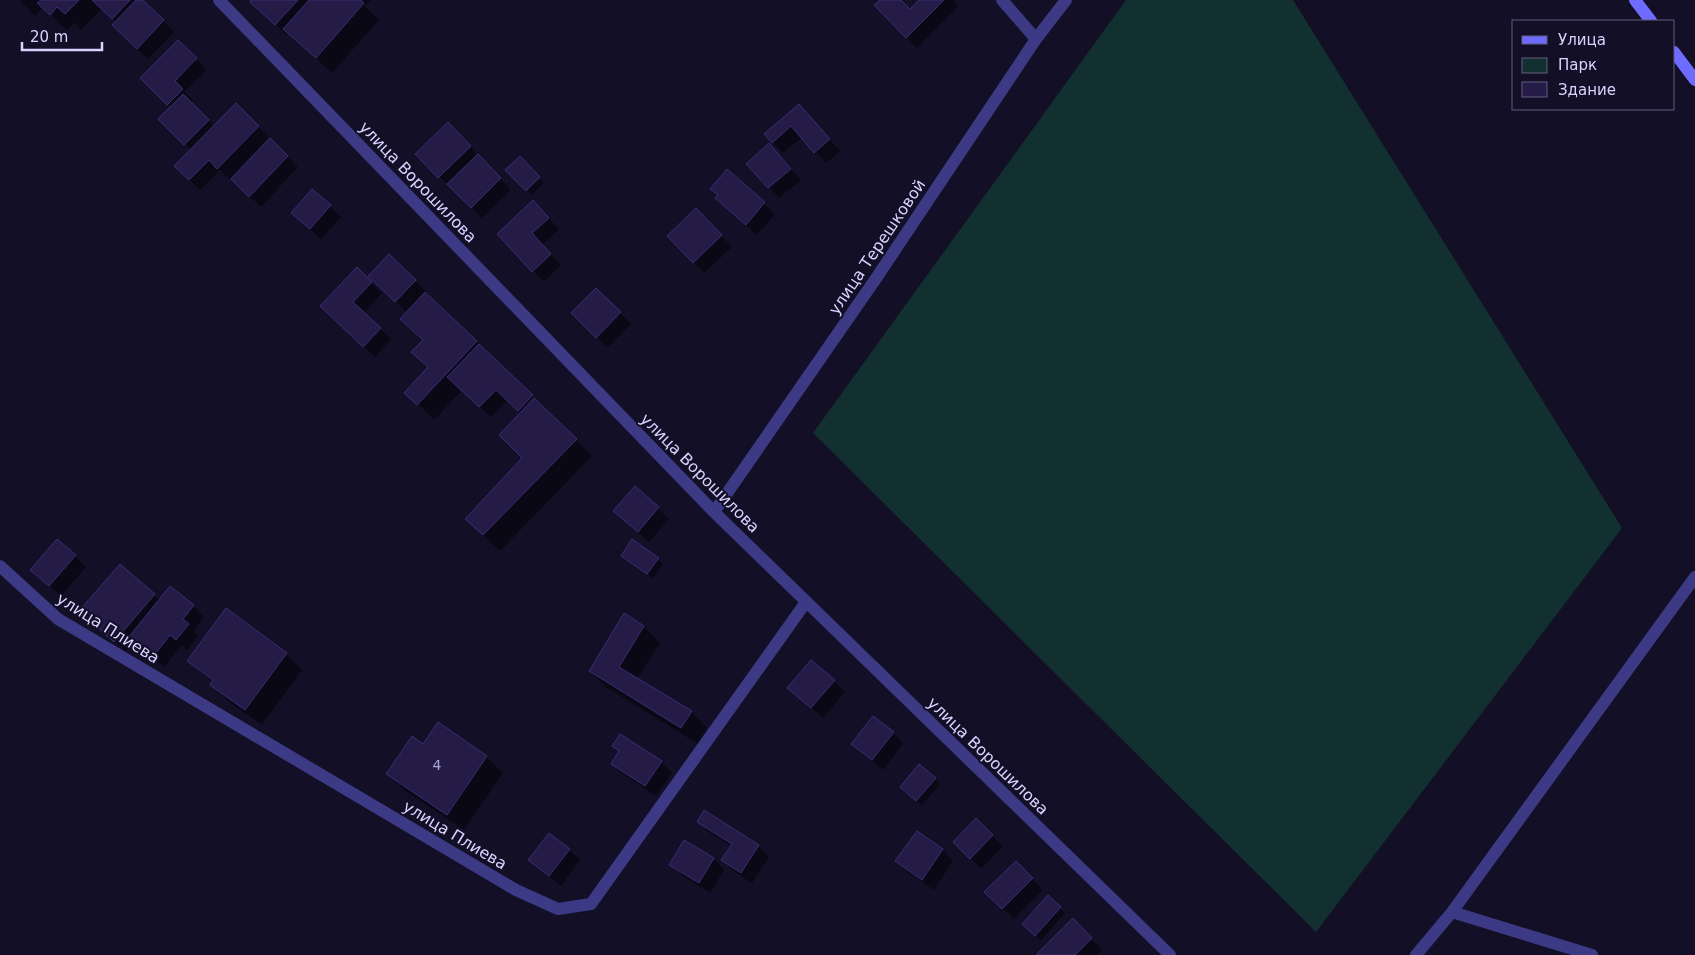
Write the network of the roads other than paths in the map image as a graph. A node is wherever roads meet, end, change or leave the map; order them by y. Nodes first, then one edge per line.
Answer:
1 (219, 0) edge
2 (1002, 0) edge
3 (1066, 0) edge
4 (1635, 0) edge
5 (1650, 20) edge
6 (1036, 39) junction
7 (1675, 53) edge
8 (1695, 80) edge
9 (714, 512) junction
10 (0, 566) edge
11 (1695, 577) edge
12 (806, 602) junction
13 (1452, 912) junction
14 (1170, 955) edge
15 (1416, 955) edge
16 (1592, 955) edge

1 - 9 street, улица Ворошилова
2 - 6 street
3 - 6 street, улица Терешковой
4 - 5 street
6 - 9 street, улица Терешковой
7 - 8 street
9 - 12 street, улица Ворошилова
10 - 12 street, улица Плиева
11 - 13 street
12 - 14 street, улица Ворошилова
13 - 15 street
13 - 16 street

